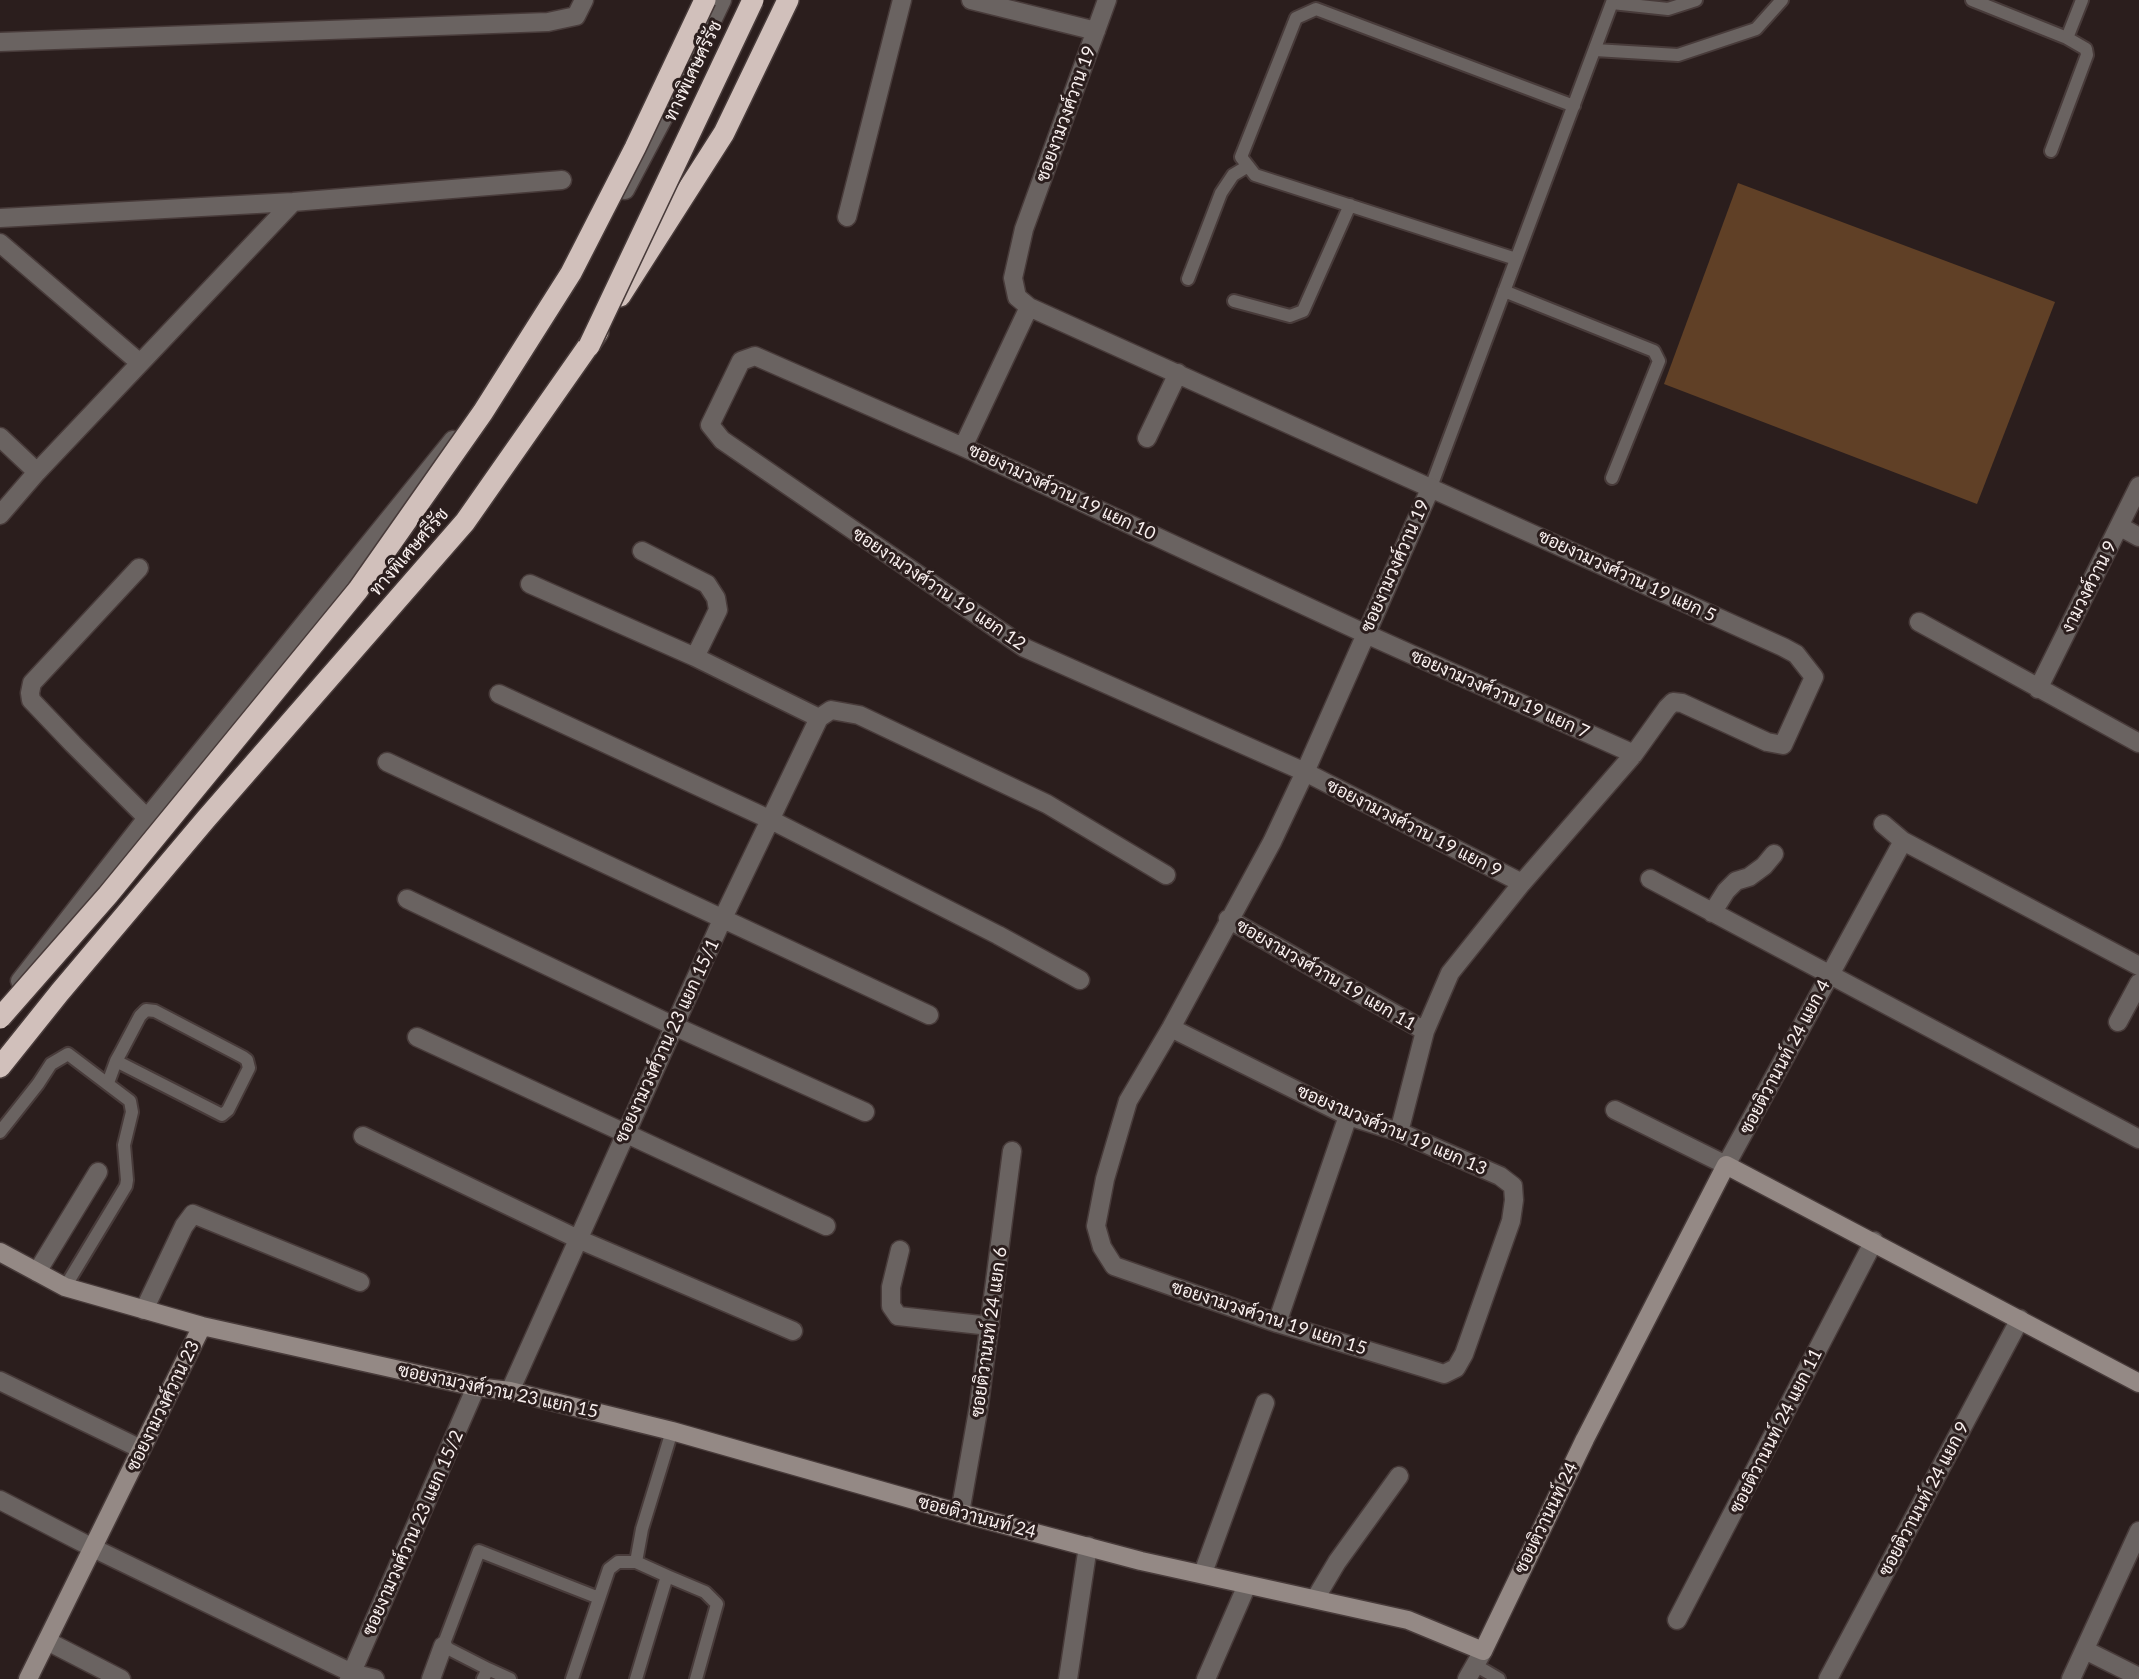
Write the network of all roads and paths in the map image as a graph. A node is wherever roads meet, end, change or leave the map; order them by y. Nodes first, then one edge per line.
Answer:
1 (584, 0) edge
2 (705, 0) edge
3 (722, 0) edge
4 (753, 0) edge
5 (788, 0) edge
6 (902, 0) edge
7 (971, 0) edge
8 (1107, 0) edge
9 (1696, 0) edge
10 (1782, 0) edge
11 (1972, 0) edge
12 (2082, 0) edge
13 (1613, 1) edge
14 (1992, 4) edge
15 (1096, 31) junction
16 (2067, 38) junction
17 (0, 42) edge
18 (1595, 50) junction
19 (1574, 106) junction
20 (2051, 150) dead end
21 (1248, 166) junction
22 (562, 180) dead end
23 (293, 202) junction
24 (1350, 205) junction
25 (847, 217) dead end
26 (0, 218) edge
27 (0, 243) edge
28 (1516, 259) junction
29 (1188, 279) dead end
30 (1504, 290) junction
31 (1234, 301) dead end
32 (1028, 307) junction
33 (589, 346) junction
34 (755, 356) joint
35 (140, 363) junction
36 (1178, 373) junction
37 (0, 437) edge
38 (1147, 438) dead end
39 (963, 447) junction
40 (37, 472) junction
41 (1612, 478) dead end
42 (2139, 486) edge
43 (1431, 487) junction
44 (0, 515) edge
45 (2119, 526) junction
46 (2139, 537) edge
47 (642, 551) dead end
48 (139, 568) dead end
49 (530, 584) dead end
50 (1919, 622) dead end
51 (1366, 634) junction
52 (695, 657) junction
53 (2038, 689) junction
54 (499, 694) dead end
55 (818, 718) junction
56 (2139, 743) edge
57 (1634, 754) junction
58 (387, 762) dead end
59 (1305, 772) junction
60 (147, 818) junction
61 (771, 820) junction
62 (1883, 824) dead end
63 (1903, 841) junction
64 (1774, 854) dead end
65 (1166, 875) dead end
66 (1650, 879) dead end
67 (1522, 883) junction
68 (407, 900) dead end
69 (1712, 913) junction
70 (1228, 919) junction
71 (722, 920) junction
72 (2139, 966) edge
73 (1829, 975) junction
74 (1080, 980) dead end
75 (2139, 983) edge
76 (0, 1006) edge
77 (929, 1015) dead end
78 (0, 1018) edge
79 (2118, 1023) dead end
80 (674, 1026) junction
81 (1171, 1028) junction
82 (1424, 1031) junction
83 (417, 1037) dead end
84 (116, 1061) junction
85 (0, 1067) edge
86 (108, 1083) junction
87 (1615, 1110) dead end
88 (865, 1112) dead end
89 (1348, 1116) junction
90 (0, 1132) edge
91 (1399, 1132) junction
92 (625, 1134) junction
93 (363, 1136) dead end
94 (2139, 1139) edge
95 (1012, 1151) dead end
96 (1726, 1165) junction
97 (97, 1172) dead end
98 (1500, 1176) joint
99 (826, 1226) dead end
100 (578, 1238) junction
101 (1874, 1241) junction
102 (900, 1250) dead end
103 (0, 1252) edge
104 (1114, 1266) joint
105 (37, 1272) junction
106 (360, 1282) dead end
107 (65, 1287) junction
108 (144, 1310) junction
109 (2020, 1319) junction
110 (1276, 1323) junction
111 (202, 1326) junction
112 (990, 1326) junction
113 (793, 1331) dead end
114 (0, 1381) edge
115 (2139, 1383) edge
116 (476, 1387) junction
117 (510, 1391) junction
118 (1265, 1403) dead end
119 (672, 1431) junction
120 (141, 1449) junction
121 (792, 1466) joint
122 (1399, 1476) dead end
123 (0, 1500) edge
124 (960, 1513) junction
125 (2139, 1531) edge
126 (1088, 1546) junction
127 (93, 1548) junction
128 (636, 1562) junction
129 (1203, 1573) junction
130 (667, 1576) junction
131 (1247, 1585) junction
132 (599, 1598) junction
133 (1315, 1599) junction
134 (1677, 1620) dead end
135 (47, 1641) junction
136 (443, 1646) junction
137 (2085, 1650) junction
138 (1475, 1665) edge
139 (485, 1674) edge
140 (350, 1676) edge
141 (2139, 1677) edge
142 (28, 1679) edge
143 (121, 1679) edge
144 (375, 1679) edge
145 (431, 1679) edge
146 (510, 1679) edge
147 (572, 1679) edge
148 (636, 1679) edge
149 (696, 1679) edge
150 (1068, 1679) edge
151 (1206, 1679) edge
152 (1499, 1679) edge
153 (1828, 1679) edge
154 (2071, 1679) edge

1 - 17 street
2 - 78 highway, ทางพิเศษศรีรัช, bridge
3 - 60 street
4 - 33 highway, ทางพิเศษศรีรัช, bridge
5 - 33 highway, bridge
6 - 25 street
7 - 15 street
8 - 15 street, ซอยงามวงศ์วาน 19
9 - 13 lane
10 - 18 lane
11 - 14 lane
12 - 16 lane
13 - 18 lane
14 - 16 lane
15 - 32 street, ซอยงามวงศ์วาน 19
16 - 20 lane
18 - 19 lane
19 - 21 lane
19 - 28 lane
21 - 24 lane
21 - 29 lane
22 - 23 street
23 - 26 street
23 - 35 street
24 - 28 lane
24 - 31 lane
27 - 35 street
28 - 30 lane
30 - 41 lane
30 - 43 lane
32 - 36 street, ซอยงามวงศ์วาน 19
32 - 39 street
33 - 85 highway, ทางพิเศษศรีรัช
34 - 39 street, ซอยงามวงศ์วาน 19 แยก 10
34 - 59 street, ซอยงามวงศ์วาน 19 แยก 12
35 - 40 street
36 - 38 street
36 - 43 street, ซอยงามวงศ์วาน 19
37 - 40 street
39 - 51 street, ซอยงามวงศ์วาน 19 แยก 10
40 - 44 street
42 - 45 street, งามวงศ์วาน 9
43 - 51 street, ซอยงามวงศ์วาน 19
43 - 57 street, ซอยงามวงศ์วาน 19 แยก 5
45 - 46 street
45 - 53 street, งามวงศ์วาน 9
47 - 52 street
48 - 60 street
49 - 52 street
50 - 53 street
51 - 57 street, ซอยงามวงศ์วาน 19 แยก 7
51 - 59 street, ซอยงามวงศ์วาน 19
52 - 55 street
53 - 56 street
54 - 61 street
55 - 61 street, ซอยงามวงศ์วาน 23 แยก 15/1
55 - 65 street
57 - 67 street
58 - 71 street
59 - 67 street, ซอยงามวงศ์วาน 19 แยก 9
59 - 70 street, ซอยงามวงศ์วาน 19
60 - 76 street
61 - 71 street, ซอยงามวงศ์วาน 23 แยก 15/1
61 - 74 street
62 - 63 street
63 - 72 street
63 - 73 street, ซอยติวานนท์ 24 แยก 4
64 - 69 street
66 - 69 street
67 - 82 street
68 - 80 street
69 - 73 street
70 - 81 street, ซอยงามวงศ์วาน 19
70 - 82 street, ซอยงามวงศ์วาน 19 แยก 11
71 - 77 street
71 - 80 street, ซอยงามวงศ์วาน 23 แยก 15/1
73 - 94 street
73 - 96 street, ซอยติวานนท์ 24 แยก 4
75 - 79 street
80 - 88 street
80 - 92 street, ซอยงามวงศ์วาน 23 แยก 15/1
81 - 89 street, ซอยงามวงศ์วาน 19 แยก 13
81 - 104 street, ซอยงามวงศ์วาน 19
82 - 91 street
83 - 92 street
84 - 84 lane
84 - 86 lane
86 - 90 lane
86 - 107 lane
87 - 96 street
89 - 91 street, ซอยงามวงศ์วาน 19 แยก 13
89 - 110 street
91 - 98 street, ซอยงามวงศ์วาน 19 แยก 13
92 - 99 street
92 - 100 street, ซอยงามวงศ์วาน 23 แยก 15/1
93 - 100 street
95 - 112 street, ซอยติวานนท์ 24 แยก 6
96 - 101 street
96 - 138 street, ซอยติวานนท์ 24
97 - 105 street
98 - 110 street, ซอยงามวงศ์วาน 19 แยก 15
100 - 113 street
100 - 117 street, ซอยงามวงศ์วาน 23 แยก 15/1
101 - 109 street
101 - 134 street, ซอยติวานนท์ 24 แยก 11
102 - 112 street
103 - 105 street, ซอยงามวงศ์วาน 23
104 - 110 street, ซอยงามวงศ์วาน 19 แยก 15
105 - 107 street, ซอยงามวงศ์วาน 23
106 - 108 street
107 - 108 street, ซอยงามวงศ์วาน 23
108 - 111 street, ซอยงามวงศ์วาน 23
109 - 115 street
109 - 153 street, ซอยติวานนท์ 24 แยก 9
111 - 116 street, ซอยงามวงศ์วาน 23 แยก 15
111 - 120 street, ซอยงามวงศ์วาน 23
112 - 124 street, ซอยติวานนท์ 24 แยก 6
114 - 120 street
116 - 117 street, ซอยงามวงศ์วาน 23 แยก 15
116 - 140 street, ซอยงามวงศ์วาน 23 แยก 15/2
117 - 119 street, ซอยงามวงศ์วาน 23 แยก 15
118 - 129 street
119 - 121 street, ซอยงามวงศ์วาน 23 แยก 15
119 - 128 lane
120 - 127 street, ซอยงามวงศ์วาน 23
121 - 124 street, ซอยติวานนท์ 24
122 - 133 street
123 - 127 street
124 - 126 street, ซอยติวานนท์ 24
125 - 137 street
126 - 129 street, ซอยติวานนท์ 24
126 - 150 street
127 - 135 street, ซอยงามวงศ์วาน 23
127 - 140 street
128 - 130 lane
128 - 132 lane
129 - 131 street, ซอยติวานนท์ 24
130 - 148 lane
130 - 149 lane
131 - 133 street, ซอยติวานนท์ 24
131 - 151 street
132 - 136 lane
132 - 147 lane
133 - 138 street, ซอยติวานนท์ 24
135 - 142 street, ซอยงามวงศ์วาน 23
135 - 143 street
136 - 139 lane
136 - 145 street
137 - 141 street
137 - 154 street
138 - 152 lane
139 - 146 lane
140 - 144 street

